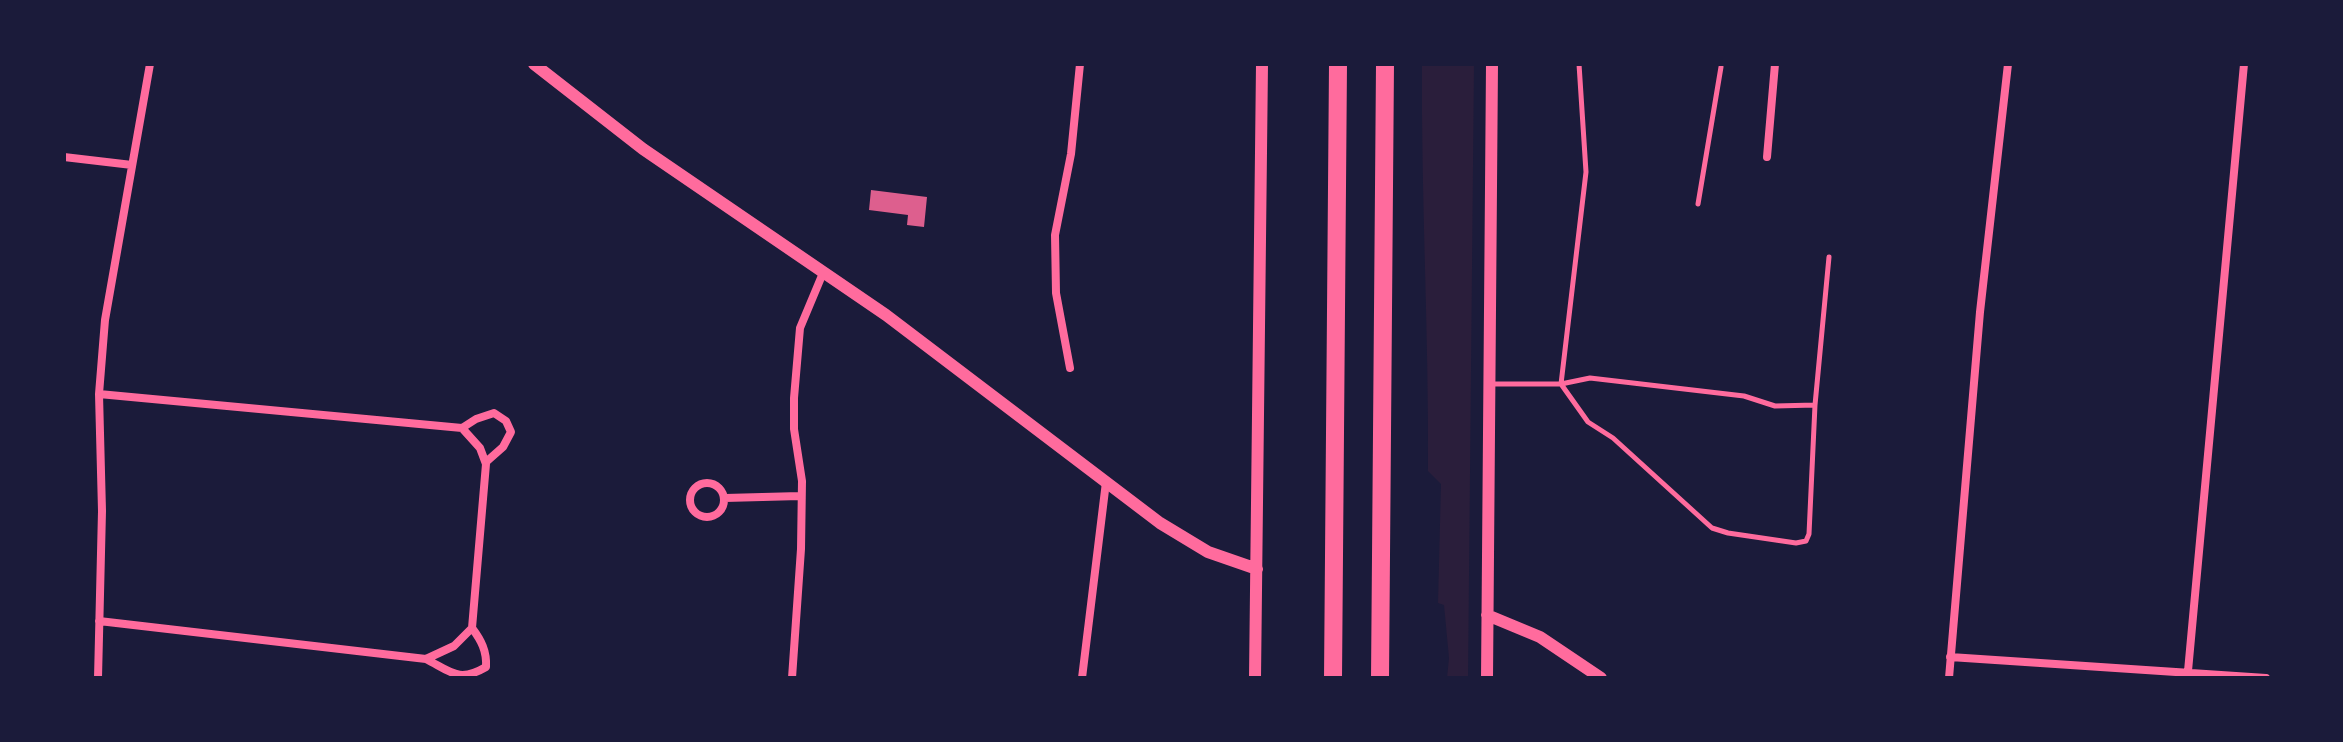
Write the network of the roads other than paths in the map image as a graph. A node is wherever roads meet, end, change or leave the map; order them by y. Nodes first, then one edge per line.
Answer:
1 (150, 64) edge
2 (534, 64) edge
3 (1080, 64) edge
4 (1262, 64) edge
5 (1338, 64) edge
6 (1385, 64) edge
7 (1492, 64) edge
8 (1579, 64) edge
9 (1775, 64) edge
10 (2008, 64) edge
11 (2244, 64) edge
12 (1721, 67) dead end
13 (64, 157) edge
14 (1767, 157) dead end
15 (132, 165) junction
16 (1698, 204) dead end
17 (1829, 257) dead end
18 (823, 273) junction
19 (1070, 368) dead end
20 (1489, 384) junction
21 (1561, 384) junction
22 (99, 394) junction
23 (1815, 405) junction
24 (462, 428) junction
25 (486, 462) junction
26 (1106, 482) junction
27 (800, 496) junction
28 (725, 498) junction
29 (1257, 569) junction
30 (1487, 615) junction
31 (99, 621) junction
32 (472, 628) junction
33 (1950, 657) junction
34 (426, 659) junction
35 (2188, 671) junction
36 (98, 678) edge
37 (792, 678) edge
38 (1082, 678) edge
39 (1255, 678) edge
40 (1333, 678) edge
41 (1380, 678) edge
42 (1487, 678) edge
43 (1601, 678) edge
44 (1949, 678) edge
45 (2266, 678) edge

1 - 15 street
2 - 18 street
3 - 19 street
4 - 29 street
5 - 40 highway
6 - 41 highway
7 - 20 street
8 - 21 lane
9 - 14 street
10 - 33 street
11 - 35 street
12 - 16 lane
13 - 15 street
15 - 22 street
17 - 23 lane
18 - 26 street
18 - 27 street
20 - 21 lane
20 - 30 street
21 - 23 lane
21 - 23 lane
22 - 24 street
22 - 31 street
24 - 25 street
24 - 25 street
25 - 32 street
26 - 29 street
26 - 38 street
27 - 28 street
27 - 37 street
28 - 28 street
29 - 39 street
30 - 42 street
30 - 43 street
31 - 34 street
31 - 36 street
32 - 34 street
32 - 34 street
33 - 35 street
33 - 44 street
35 - 45 street

